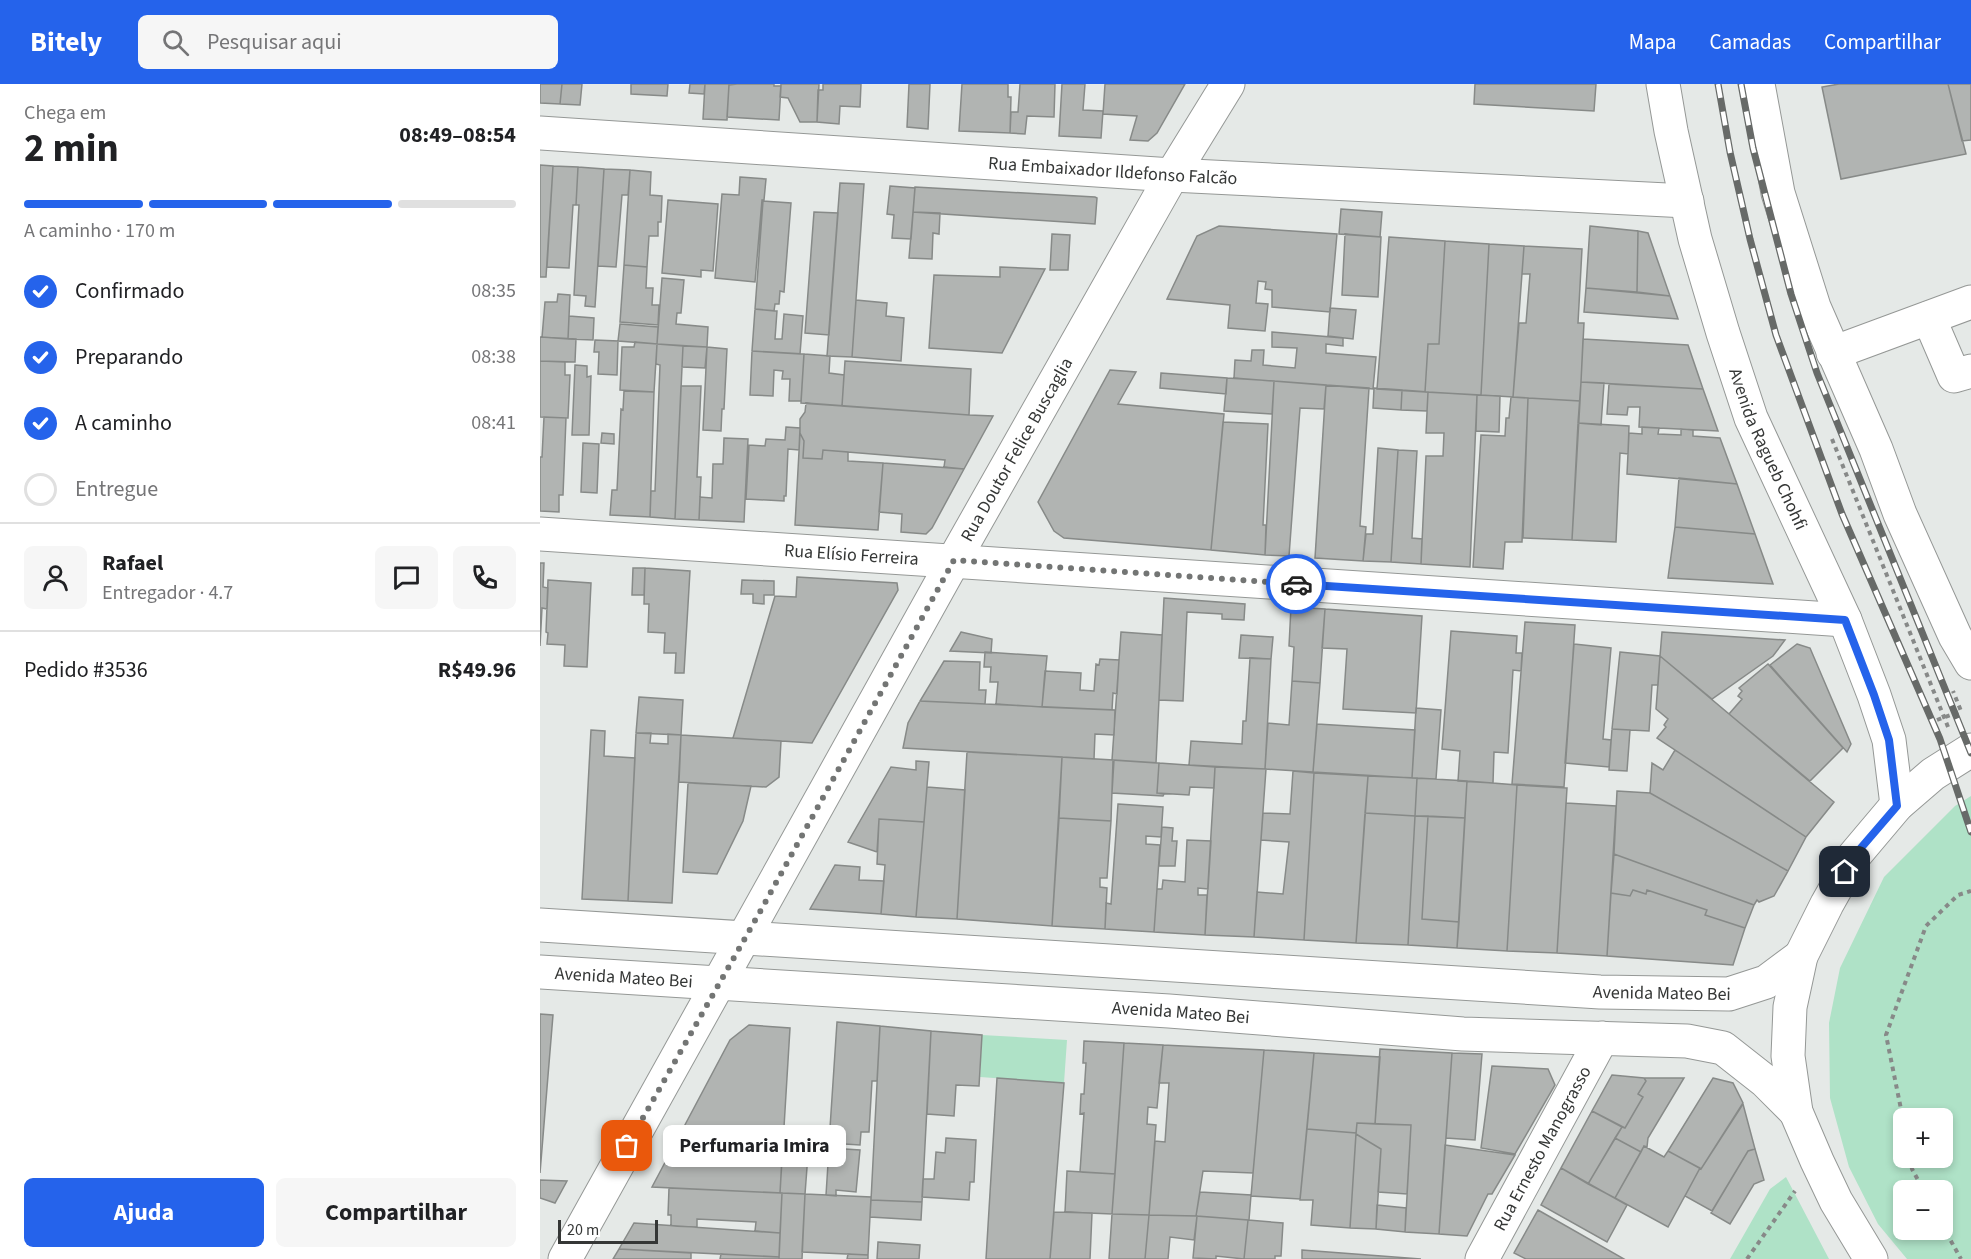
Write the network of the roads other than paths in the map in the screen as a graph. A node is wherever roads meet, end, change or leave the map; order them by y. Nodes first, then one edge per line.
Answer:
1 (1228, 84) edge
2 (1663, 84) edge
3 (1758, 84) edge
4 (540, 133) edge
5 (1172, 174) junction
6 (1687, 201) junction
7 (1971, 302) edge
8 (1929, 318) junction
9 (1833, 353) junction
10 (1971, 371) edge
11 (540, 534) edge
12 (954, 560) junction
13 (1845, 620) junction
14 (1971, 663) edge
15 (1971, 750) edge
16 (1897, 806) junction
17 (540, 925) edge
18 (745, 937) junction
19 (1801, 956) junction
20 (540, 972) edge
21 (720, 983) junction
22 (1602, 1038) junction
23 (1796, 1112) junction
24 (565, 1259) edge
25 (1482, 1259) edge
26 (1871, 1259) edge

1 - 5 main road, Rua Doutor Felice Buscaglia
2 - 6 main road, Avenida Ragueb Chohfi
3 - 9 main road
4 - 5 main road, Rua Embaixador Ildefonso Falcão
5 - 6 main road, Rua Embaixador Ildefonso Falcão
5 - 12 main road, Rua Doutor Felice Buscaglia
6 - 13 main road, Avenida Ragueb Chohfi
7 - 8 main road
8 - 9 main road
8 - 10 main road
9 - 14 main road
11 - 12 main road, Rua Elísio Ferreira
12 - 13 main road, Rua Elísio Ferreira
12 - 18 main road, Rua Doutor Felice Buscaglia
13 - 16 main road, Avenida Ragueb Chohfi
15 - 16 main road
16 - 19 main road
17 - 18 main road, Avenida Mateo Bei
18 - 19 main road, Avenida Mateo Bei
18 - 21 main road, Rua Doutor Felice Buscaglia
19 - 23 main road
20 - 21 main road, Avenida Mateo Bei
21 - 22 main road, Avenida Mateo Bei
21 - 24 main road, Rua Doutor Felice Buscaglia
22 - 23 main road, Avenida Mateo Bei
22 - 25 main road, Rua Ernesto Manograsso
23 - 26 main road

